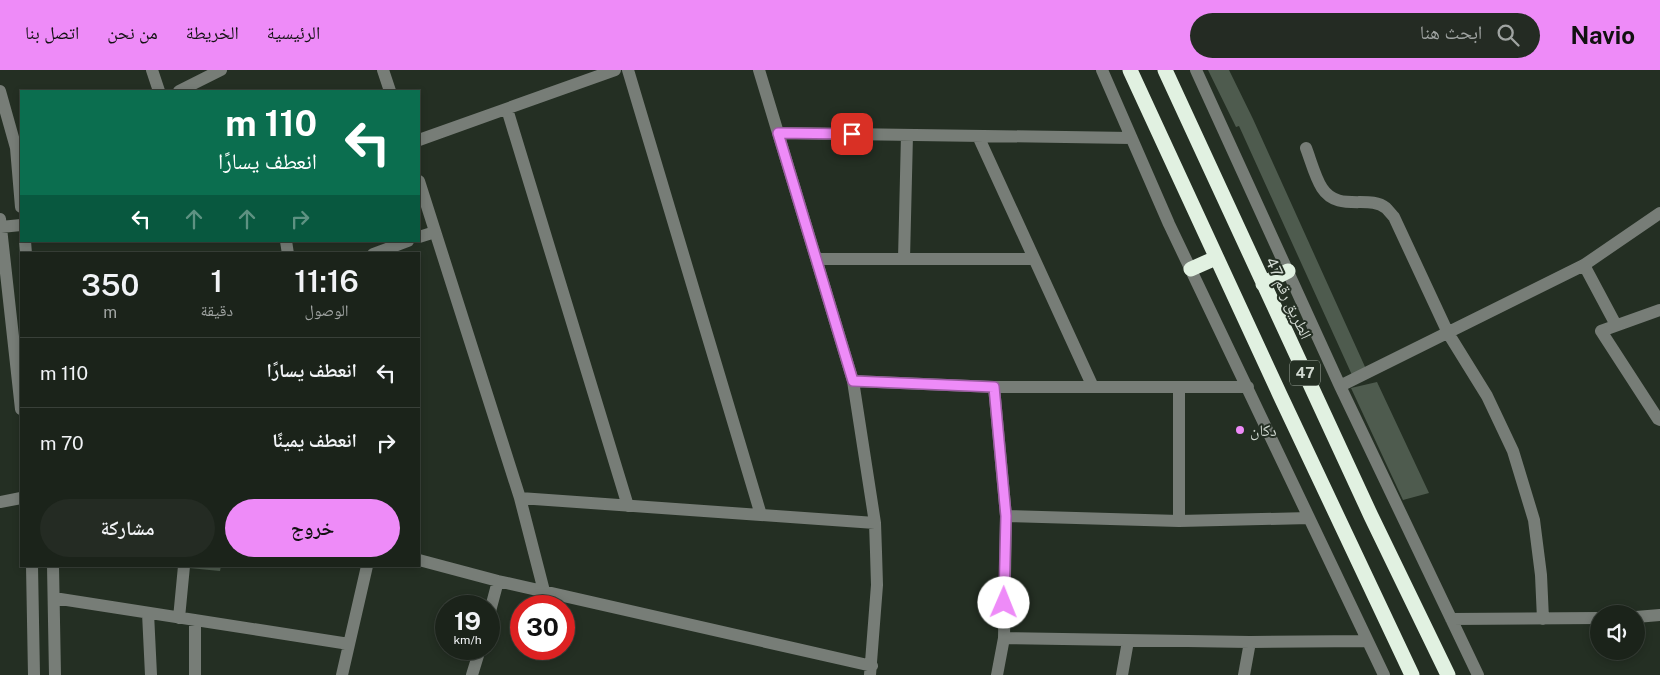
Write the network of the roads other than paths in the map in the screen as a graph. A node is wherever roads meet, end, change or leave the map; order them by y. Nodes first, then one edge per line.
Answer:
1 (152, 70) edge
2 (221, 70) edge
3 (383, 70) edge
4 (615, 70) edge
5 (628, 70) edge
6 (759, 70) edge
7 (1102, 70) edge
8 (1130, 70) edge
9 (1165, 70) edge
10 (1196, 70) edge
11 (159, 90) edge
12 (181, 90) edge
13 (390, 90) edge
14 (0, 91) edge
15 (506, 109) junction
16 (778, 133) junction
17 (907, 135) junction
18 (978, 136) junction
19 (1131, 138) junction
20 (420, 140) edge
21 (19, 147) edge
22 (1306, 148) dead end
23 (20, 177) edge
24 (420, 184) edge
25 (1660, 213) edge
26 (0, 223) edge
27 (20, 226) edge
28 (435, 232) junction
29 (420, 238) edge
30 (405, 242) edge
31 (378, 252) edge
32 (1216, 258) junction
33 (817, 259) junction
34 (904, 259) junction
35 (1034, 259) junction
36 (1584, 265) junction
37 (1191, 269) junction
38 (1288, 271) junction
39 (1263, 284) junction
40 (1660, 310) edge
41 (5, 320) edge
42 (1616, 325) junction
43 (1448, 334) junction
44 (853, 381) junction
45 (1340, 386) junction
46 (994, 387) junction
47 (1093, 387) junction
48 (1248, 387) junction
49 (1179, 388) junction
50 (20, 403) edge
51 (1660, 420) edge
52 (20, 498) edge
53 (520, 498) junction
54 (0, 502) edge
55 (628, 506) junction
56 (761, 515) junction
57 (1006, 516) junction
58 (1309, 518) junction
59 (1180, 521) junction
60 (874, 523) junction
61 (420, 560) edge
62 (32, 567) edge
63 (53, 567) edge
64 (184, 567) edge
65 (367, 567) edge
66 (498, 581) junction
67 (544, 592) junction
68 (494, 595) edge
69 (54, 598) junction
70 (148, 613) junction
71 (1660, 616) edge
72 (1645, 617) edge
73 (179, 618) junction
74 (1590, 618) edge
75 (1451, 619) junction
76 (1543, 619) junction
77 (195, 620) junction
78 (1004, 638) junction
79 (1128, 641) junction
80 (1368, 641) junction
81 (1250, 642) junction
82 (350, 644) junction
83 (1247, 659) junction
84 (477, 660) edge
85 (871, 670) edge
86 (34, 675) edge
87 (55, 675) edge
88 (152, 675) edge
89 (195, 675) edge
90 (342, 675) edge
91 (472, 675) edge
92 (997, 675) edge
93 (1122, 675) edge
94 (1244, 675) edge
95 (1254, 675) edge
96 (1384, 675) edge
97 (1412, 675) edge
98 (1448, 675) edge
99 (1478, 675) edge

1 - 11 street
2 - 12 street
3 - 13 street
4 - 15 street
5 - 56 street
6 - 16 street
7 - 19 street
8 - 32 highway, 47
9 - 39 highway, الطريق رقم 47 / 47
10 - 38 street
14 - 21 street
15 - 20 street
15 - 55 street
16 - 17 street
16 - 33 street
17 - 18 street
17 - 34 street
18 - 19 street
18 - 35 street
19 - 37 street
21 - 23 street
22 - 43 street
24 - 28 street
25 - 36 street
26 - 27 street
26 - 41 street
28 - 29 street
28 - 53 street
30 - 31 street
32 - 37 highway
32 - 97 highway, 47
33 - 34 street
33 - 44 street
34 - 35 street
35 - 47 street
36 - 42 street
36 - 43 street
37 - 48 street
38 - 39 highway
38 - 45 street
39 - 98 highway, الطريق رقم 47 / 47
40 - 42 street
41 - 50 street
42 - 51 street
43 - 45 street
43 - 76 street
44 - 46 street
44 - 60 street
45 - 75 street
46 - 47 street
46 - 57 street
47 - 49 street
48 - 49 street
48 - 58 street
49 - 59 street
52 - 54 street
53 - 55 street
53 - 67 street
55 - 56 street
56 - 60 street
57 - 59 street
57 - 78 street
58 - 59 street
58 - 80 street
60 - 85 street
61 - 66 street
62 - 86 street
63 - 69 street
64 - 73 street
65 - 82 street
66 - 67 street
66 - 68 street
67 - 85 street
69 - 70 street
69 - 87 street
70 - 73 street
70 - 88 street
71 - 72 street
73 - 77 street
74 - 76 street
75 - 76 street
75 - 99 street
77 - 82 street
77 - 89 street
78 - 79 street
78 - 92 street
79 - 81 street
79 - 93 street
80 - 81 street
80 - 96 street
81 - 83 street
82 - 90 street
83 - 94 street
83 - 95 street
84 - 91 street

